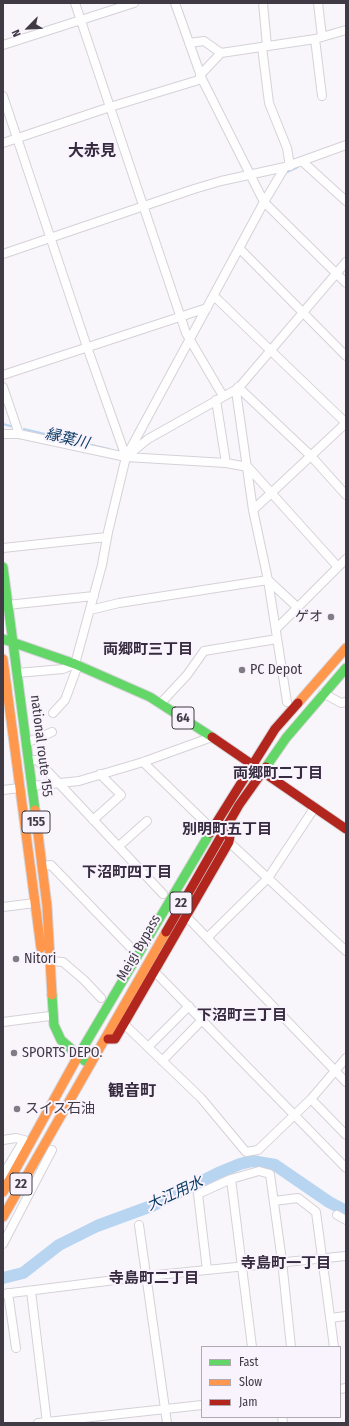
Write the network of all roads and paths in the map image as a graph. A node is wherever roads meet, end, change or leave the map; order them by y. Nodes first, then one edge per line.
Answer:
1 (75, 3) edge
2 (134, 3) edge
3 (175, 3) edge
4 (263, 3) edge
5 (318, 3) edge
6 (80, 19) junction
7 (346, 30) edge
8 (319, 38) junction
9 (189, 43) junction
10 (3, 45) edge
11 (265, 47) junction
12 (221, 53) junction
13 (201, 77) junction
14 (3, 96) edge
15 (322, 96) dead end
16 (110, 107) junction
17 (17, 138) junction
18 (3, 143) edge
19 (346, 145) edge
20 (303, 162) junction
21 (288, 166) junction
22 (250, 175) junction
23 (346, 201) edge
24 (264, 202) junction
25 (143, 206) junction
26 (51, 237) junction
27 (239, 248) junction
28 (3, 254) edge
29 (346, 262) edge
30 (336, 274) junction
31 (346, 283) edge
32 (214, 296) junction
33 (207, 308) junction
34 (302, 312) junction
35 (180, 316) junction
36 (190, 340) junction
37 (87, 347) junction
38 (270, 349) junction
39 (346, 356) edge
40 (3, 375) edge
41 (3, 387) edge
42 (237, 388) junction
43 (220, 398) junction
44 (346, 423) edge
45 (3, 434) edge
46 (19, 434) junction
47 (311, 456) junction
48 (126, 457) junction
49 (226, 463) junction
50 (248, 467) junction
51 (272, 492) junction
52 (346, 495) edge
53 (254, 510) junction
54 (107, 537) junction
55 (3, 548) edge
56 (346, 559) edge
57 (338, 566) junction
58 (3, 567) edge
59 (268, 580) junction
60 (94, 596) junction
61 (7, 605) junction
62 (297, 607) junction
63 (90, 610) junction
64 (276, 629) junction
65 (3, 639) edge
66 (277, 639) junction
67 (14, 643) junction
68 (344, 644) edge
69 (3, 659) edge
70 (76, 665) junction
71 (346, 668) edge
72 (17, 673) junction
73 (323, 692) junction
74 (287, 702) junction
75 (346, 702) edge
76 (160, 704) junction
77 (53, 713) dead end
78 (275, 729) junction
79 (52, 732) dead end
80 (212, 737) junction
81 (26, 743) junction
82 (28, 760) junction
83 (143, 762) junction
84 (252, 764) junction
85 (262, 771) junction
86 (100, 774) junction
87 (60, 784) junction
88 (32, 786) junction
89 (19, 788) junction
90 (3, 790) edge
91 (315, 807) junction
92 (93, 820) junction
93 (147, 821) dead end
94 (229, 822) junction
95 (346, 829) edge
96 (209, 832) junction
97 (194, 841) dead end
98 (229, 842) junction
99 (119, 846) junction
100 (42, 866) junction
101 (268, 878) junction
102 (165, 891) joint
103 (35, 903) junction
104 (3, 907) edge
105 (186, 916) junction
106 (207, 938) junction
107 (132, 949) junction
108 (346, 951) edge
109 (50, 961) junction
110 (154, 971) junction
111 (103, 995) joint
112 (189, 1006) junction
113 (50, 1016) junction
114 (203, 1019) junction
115 (3, 1022) edge
116 (87, 1022) dead end
117 (124, 1024) junction
118 (90, 1034) junction
119 (102, 1040) junction
120 (148, 1047) junction
121 (77, 1057) junction
122 (346, 1058) edge
123 (162, 1061) junction
124 (89, 1064) junction
125 (335, 1071) junction
126 (346, 1082) edge
127 (77, 1085) junction
128 (311, 1099) junction
129 (294, 1114) junction
130 (35, 1134) junction
131 (346, 1135) edge
132 (3, 1140) edge
133 (24, 1140) junction
134 (52, 1150) joint
135 (346, 1168) edge
136 (3, 1175) edge
137 (231, 1179) junction
138 (3, 1192) edge
139 (274, 1201) junction
140 (337, 1215) dead end
141 (3, 1217) edge
142 (346, 1220) edge
143 (139, 1225) dead end
144 (3, 1244) edge
145 (346, 1256) edge
146 (323, 1258) junction
147 (282, 1261) junction
148 (243, 1266) junction
149 (207, 1270) junction
150 (147, 1276) junction
151 (31, 1291) junction
152 (5, 1294) edge
153 (346, 1316) edge
154 (330, 1318) junction
155 (252, 1346) edge
156 (291, 1346) edge
157 (334, 1346) edge
158 (16, 1348) dead end
159 (201, 1405) edge
160 (166, 1409) junction
161 (47, 1422) edge
162 (38, 1423) edge
163 (167, 1423) edge

1 - 6 street
2 - 6 street
3 - 9 street
4 - 11 street
5 - 8 street
6 - 10 street
6 - 16 street
7 - 8 street
8 - 11 street
8 - 15 street
9 - 12 street
9 - 13 street
11 - 12 street
11 - 21 street
12 - 13 street
13 - 16 street
13 - 22 street
14 - 17 street
16 - 17 street
16 - 25 street
17 - 18 street
17 - 26 street
19 - 20 street
20 - 21 street
20 - 23 street
21 - 22 street
21 - 24 street
22 - 24 street
22 - 25 street
24 - 27 street
24 - 30 street
25 - 26 street
25 - 35 street
26 - 28 street
26 - 37 street
27 - 32 street
27 - 34 street
29 - 30 street
30 - 31 street
30 - 34 street
32 - 33 street
32 - 38 street
33 - 35 street
33 - 36 street
34 - 38 street
34 - 39 street
35 - 36 street
35 - 37 street
36 - 43 street
36 - 48 street
37 - 40 street
37 - 48 street
38 - 42 street
38 - 44 street
41 - 46 street
42 - 43 street
42 - 47 street
42 - 50 street
43 - 48 street
43 - 49 street
44 - 47 street
45 - 46 street
46 - 48 street
47 - 51 street
47 - 52 street
48 - 49 street
48 - 54 street
49 - 50 street
50 - 51 street
50 - 53 street
51 - 53 street
51 - 57 street
53 - 59 street
54 - 55 street
54 - 60 street
56 - 57 street
57 - 62 street
58 - 61 main road, national route 155 / 155
59 - 62 street
59 - 63 street
59 - 64 street
60 - 61 street
60 - 63 street
61 - 67 main road, national route 155 / 155
62 - 64 street
63 - 70 street
64 - 66 street
65 - 67 main road, 64
66 - 74 street
66 - 76 street
67 - 70 main road, 64
67 - 72 main road, national route 155 / 155
68 - 74 main road, 22
68 - 78 main road, Meigi Bypass / 22
69 - 89 main road, national route 155 / 155
70 - 72 street
70 - 76 main road, 64
70 - 77 street
71 - 73 main road, Meigi Bypass / 22
72 - 81 main road, national route 155 / 155
73 - 75 street
73 - 85 main road, Meigi Bypass / 22
74 - 78 main road, 22
76 - 80 main road, 64
78 - 84 main road, Meigi Bypass / 22
79 - 81 street
80 - 83 street
80 - 84 main road, 64
81 - 82 main road, national route 155 / 155
82 - 87 street
82 - 88 main road, national route 155 / 155
83 - 86 street
83 - 96 street
84 - 85 main road, 64
84 - 96 main road, Meigi Bypass / 22
85 - 91 main road, 64
85 - 94 main road, Meigi Bypass / 22
86 - 87 street
86 - 92 street
87 - 88 street
87 - 92 street
88 - 100 main road, national route 155 / 155
89 - 90 street
89 - 103 main road, national route 155 / 155
91 - 95 main road, 64
91 - 101 street
92 - 99 street
93 - 99 street
94 - 98 main road, 22
94 - 119 main road, Meigi Bypass / 22
96 - 97 main road
96 - 118 main road, Meigi Bypass / 22
98 - 101 street
98 - 105 main road, 22
99 - 102 street
100 - 107 street
100 - 109 main road, national route 155 / 155
101 - 106 street
101 - 108 street
102 - 107 main road, 22
103 - 104 street
103 - 113 main road, national route 155 / 155
105 - 106 street
105 - 110 main road, 22
106 - 125 street
107 - 111 main road, 22
109 - 111 street
109 - 121 main road, national route 155 / 155
110 - 112 street
110 - 117 main road, 22
112 - 114 street
112 - 120 street
113 - 115 street
113 - 121 main road, national route 155 / 155
114 - 123 street
114 - 129 street
116 - 118 main road
117 - 119 main road, 22
117 - 120 street
118 - 121 main road, Meigi Bypass / 22
119 - 124 main road, Meigi Bypass / 22
120 - 123 street
121 - 124 main road, national route 155 / 155
121 - 130 main road, Meigi Bypass / 22
122 - 125 street
123 - 129 street
124 - 127 main road, Meigi Bypass / 22
125 - 126 street
125 - 128 street
127 - 134 main road
127 - 141 main road, Meigi Bypass / 22
128 - 129 street
128 - 131 street
129 - 135 street
130 - 133 main road
130 - 138 main road, Meigi Bypass / 22
132 - 133 street
133 - 136 street
134 - 144 street
137 - 139 street
137 - 148 street
137 - 149 street
139 - 146 street
139 - 147 street
140 - 142 street
143 - 150 street
145 - 146 street
146 - 147 street
146 - 154 street
147 - 148 street
147 - 156 street
148 - 149 street
148 - 155 street
149 - 150 street
150 - 151 street
150 - 160 street
151 - 152 street
151 - 161 street
152 - 158 street
153 - 154 street
154 - 157 street
159 - 160 street
160 - 161 street
160 - 163 street
161 - 162 street

